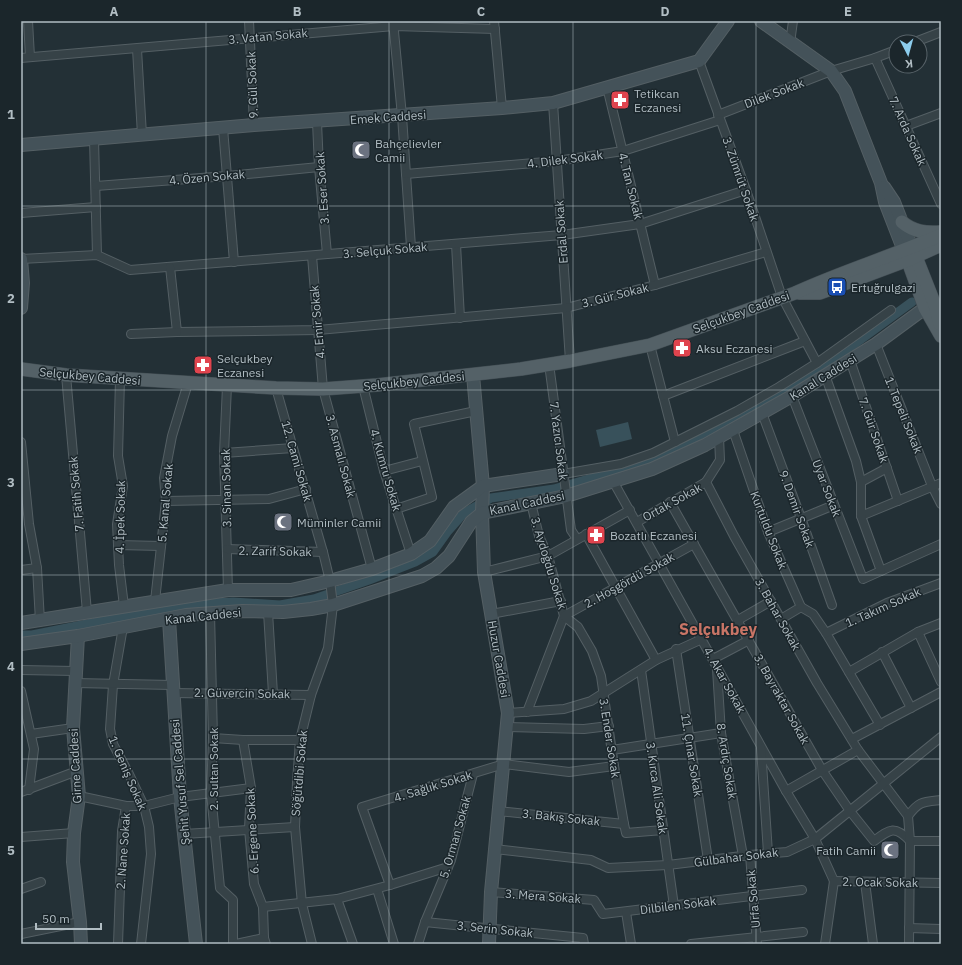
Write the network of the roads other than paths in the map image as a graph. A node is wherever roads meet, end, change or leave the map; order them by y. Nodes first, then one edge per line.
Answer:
1 (28, 21) edge
2 (249, 21) edge
3 (728, 21) edge
4 (761, 21) edge
5 (793, 21) edge
6 (394, 23) edge
7 (494, 25) edge
8 (941, 32) edge
9 (250, 37) junction
10 (928, 37) edge
11 (790, 43) junction
12 (137, 49) junction
13 (888, 53) edge
14 (30, 57) junction
15 (21, 58) edge
16 (875, 58) junction
17 (699, 61) junction
18 (831, 71) junction
19 (607, 87) junction
20 (553, 102) junction
21 (502, 108) junction
22 (941, 113) edge
23 (402, 116) junction
24 (719, 118) junction
25 (317, 122) junction
26 (254, 125) junction
27 (906, 126) junction
28 (224, 128) junction
29 (142, 135) junction
30 (94, 139) junction
31 (21, 145) edge
32 (623, 151) junction
33 (557, 161) junction
34 (319, 167) junction
35 (406, 174) junction
36 (227, 176) junction
37 (881, 183) junction
38 (96, 186) junction
39 (746, 190) junction
40 (940, 200) edge
41 (96, 207) junction
42 (21, 214) edge
43 (902, 222) junction
44 (640, 224) junction
45 (941, 232) edge
46 (562, 235) junction
47 (941, 235) edge
48 (456, 244) junction
49 (941, 245) edge
50 (411, 247) junction
51 (766, 252) junction
52 (327, 254) junction
53 (910, 254) junction
54 (97, 255) junction
55 (312, 256) junction
56 (21, 259) edge
57 (234, 262) junction
58 (170, 267) junction
59 (655, 286) junction
60 (782, 297) junction
61 (21, 307) edge
62 (566, 308) junction
63 (925, 308) junction
64 (891, 310) dead end
65 (460, 318) junction
66 (941, 327) edge
67 (318, 330) junction
68 (177, 332) junction
69 (131, 334) dead end
70 (941, 336) edge
71 (805, 341) junction
72 (876, 344) junction
73 (650, 346) junction
74 (850, 360) junction
75 (570, 361) junction
76 (817, 362) junction
77 (549, 364) junction
78 (21, 369) edge
79 (66, 375) junction
80 (473, 375) junction
81 (825, 375) junction
82 (120, 379) junction
83 (188, 383) junction
84 (227, 386) junction
85 (363, 386) junction
86 (276, 388) junction
87 (323, 389) junction
88 (663, 396) junction
89 (792, 396) junction
90 (476, 411) junction
91 (762, 413) junction
92 (733, 430) junction
93 (719, 438) junction
94 (21, 442) edge
95 (675, 442) junction
96 (293, 448) junction
97 (224, 453) junction
98 (422, 461) junction
99 (887, 468) junction
100 (384, 471) junction
101 (563, 474) junction
102 (613, 481) junction
103 (706, 482) junction
104 (861, 482) junction
105 (941, 482) edge
106 (932, 486) junction
107 (306, 490) junction
108 (483, 490) junction
109 (566, 496) junction
110 (166, 500) junction
111 (226, 500) junction
112 (898, 501) junction
113 (670, 502) junction
114 (531, 503) junction
115 (941, 504) edge
116 (834, 505) junction
117 (396, 509) junction
118 (630, 510) junction
119 (482, 513) junction
120 (861, 516) junction
121 (801, 518) junction
122 (637, 522) junction
123 (25, 525) edge
124 (768, 532) junction
125 (586, 534) junction
126 (577, 539) junction
127 (694, 544) junction
128 (941, 544) edge
129 (118, 545) junction
130 (161, 546) junction
131 (227, 549) junction
132 (323, 552) junction
133 (411, 554) junction
134 (548, 556) junction
135 (659, 564) junction
136 (37, 568) junction
137 (372, 569) junction
138 (21, 570) edge
139 (881, 571) junction
140 (484, 572) junction
141 (941, 583) edge
142 (330, 584) junction
143 (616, 588) junction
144 (228, 590) junction
145 (155, 601) junction
146 (560, 601) junction
147 (770, 601) junction
148 (332, 603) junction
149 (832, 605) dead end
150 (124, 606) junction
151 (801, 607) junction
152 (87, 612) junction
153 (268, 612) junction
154 (210, 613) junction
155 (491, 614) junction
156 (564, 616) junction
157 (169, 619) junction
158 (781, 619) junction
159 (738, 620) junction
160 (40, 621) junction
161 (21, 623) edge
162 (941, 623) edge
163 (123, 627) junction
164 (918, 632) junction
165 (826, 633) junction
166 (90, 634) junction
167 (78, 636) junction
168 (702, 639) junction
169 (749, 640) junction
170 (21, 644) edge
171 (676, 649) junction
172 (882, 652) junction
173 (656, 660) junction
174 (715, 662) junction
175 (21, 670) edge
176 (641, 670) junction
177 (849, 672) junction
178 (75, 677) junction
179 (940, 679) edge
180 (114, 685) junction
181 (173, 689) junction
182 (21, 691) edge
183 (941, 692) edge
184 (212, 693) junction
185 (603, 693) junction
186 (273, 694) junction
187 (311, 695) junction
188 (911, 708) junction
189 (528, 712) junction
190 (508, 714) junction
191 (880, 725) junction
192 (609, 726) junction
193 (73, 728) junction
194 (508, 728) junction
195 (721, 733) junction
196 (31, 734) junction
197 (941, 737) edge
198 (213, 738) junction
199 (690, 738) junction
200 (243, 740) junction
201 (300, 740) junction
202 (852, 740) junction
203 (651, 744) junction
204 (761, 745) junction
205 (612, 750) junction
206 (858, 750) junction
207 (504, 764) junction
208 (614, 766) junction
209 (822, 770) junction
210 (77, 771) junction
211 (473, 774) junction
212 (882, 784) junction
213 (250, 788) junction
214 (25, 791) edge
215 (786, 791) junction
216 (211, 793) junction
217 (78, 796) junction
218 (180, 797) junction
219 (941, 800) edge
220 (126, 806) junction
221 (144, 806) junction
222 (498, 810) junction
223 (850, 811) junction
224 (908, 816) junction
225 (624, 824) junction
226 (295, 827) junction
227 (250, 829) junction
228 (663, 830) junction
229 (215, 832) junction
230 (74, 833) junction
231 (184, 834) junction
232 (21, 837) edge
233 (815, 838) junction
234 (910, 841) junction
235 (941, 841) edge
236 (495, 849) junction
237 (768, 853) junction
238 (746, 855) junction
239 (708, 860) junction
240 (668, 866) junction
241 (448, 867) junction
242 (834, 881) junction
243 (42, 882) dead end
244 (865, 882) junction
245 (909, 883) junction
246 (941, 883) edge
247 (390, 885) junction
248 (21, 889) edge
249 (377, 889) junction
250 (802, 890) dead end
251 (491, 892) junction
252 (753, 896) junction
253 (338, 899) junction
254 (302, 904) junction
255 (674, 906) junction
256 (263, 907) junction
257 (626, 912) junction
258 (603, 914) joint
259 (80, 922) junction
260 (425, 922) junction
261 (490, 928) junction
262 (909, 928) junction
263 (941, 929) edge
264 (803, 932) dead end
265 (21, 934) edge
266 (756, 940) edge
267 (265, 941) edge
268 (81, 944) edge
269 (118, 944) edge
270 (141, 944) edge
271 (196, 944) edge
272 (238, 944) edge
273 (312, 944) edge
274 (353, 944) edge
275 (394, 944) edge
276 (418, 944) edge
277 (489, 944) edge
278 (584, 944) edge
279 (631, 944) edge
280 (691, 944) edge
281 (825, 944) edge
282 (873, 944) edge
283 (909, 944) edge

1 - 14 street
2 - 9 street, 9. Gül Sokak
3 - 17 street
4 - 11 street
5 - 11 street
6 - 7 street, 3. Vatan Sokak
6 - 9 street, 3. Vatan Sokak
6 - 23 street
7 - 21 street
8 - 10 street
9 - 12 street, 3. Vatan Sokak
9 - 26 street, 9. Gül Sokak
11 - 18 street
12 - 14 street, 3. Vatan Sokak
12 - 29 street
13 - 16 street, Dilek Sokak
14 - 15 street, 3. Vatan Sokak
16 - 18 street, Dilek Sokak
16 - 27 street, 7. Arda Sokak
17 - 19 street, Emek Caddesi
17 - 24 street, 3. Zümrüt Sokak
18 - 24 street, Dilek Sokak
18 - 37 street
19 - 20 street, Emek Caddesi
19 - 32 street, 4. Tan Sokak
20 - 21 street, Emek Caddesi
20 - 33 street, Erdal Sokak
21 - 23 street, Emek Caddesi
22 - 27 street
23 - 25 street, Emek Caddesi
23 - 35 street
24 - 32 street, 4. Dilek Sokak
24 - 39 street, 3. Zümrüt Sokak
25 - 26 street, Emek Caddesi
25 - 34 street, 3. Eser Sokak
26 - 28 street, Emek Caddesi
27 - 40 street, 7. Arda Sokak
28 - 29 street, Emek Caddesi
28 - 36 street
29 - 30 street, Emek Caddesi
30 - 31 street, Emek Caddesi
30 - 38 street
32 - 33 street, 4. Dilek Sokak
32 - 44 street, 4. Tan Sokak
33 - 35 street, 4. Dilek Sokak
33 - 46 street, Erdal Sokak
34 - 36 street, 4. Özen Sokak
34 - 52 street, 3. Eser Sokak
35 - 50 street
36 - 38 street, 4. Özen Sokak
36 - 57 street
37 - 43 street
37 - 53 street
38 - 41 street
39 - 44 street, 3. Selçuk Sokak
39 - 51 street, 3. Zümrüt Sokak
41 - 42 street
41 - 54 street
43 - 45 main road
43 - 53 street
44 - 46 street, 3. Selçuk Sokak
44 - 59 street, 4. Tan Sokak
46 - 48 street, 3. Selçuk Sokak
46 - 62 street, Erdal Sokak
47 - 53 main road
48 - 50 street, 3. Selçuk Sokak
48 - 65 street
49 - 53 main road
50 - 52 street, 3. Selçuk Sokak
51 - 59 street, 3. Gür Sokak
51 - 60 street, 3. Zümrüt Sokak
52 - 55 street, 3. Selçuk Sokak
53 - 60 main road, Selçukbey Caddesi
53 - 63 main road
53 - 66 main road
54 - 56 street, 3. Selçuk Sokak
54 - 58 street, 3. Selçuk Sokak
55 - 57 street, 3. Selçuk Sokak
55 - 67 street, 4. Emir Sokak
56 - 61 street
57 - 58 street, 3. Selçuk Sokak
58 - 68 street
59 - 62 street, 3. Gür Sokak
60 - 71 street, 3. Zümrüt Sokak
60 - 73 main road, Selçukbey Caddesi
62 - 65 street, 3. Gür Sokak
62 - 75 street, Erdal Sokak
63 - 70 main road
63 - 72 street, Kanal Caddesi
64 - 76 street, Kanal Caddesi
65 - 67 street, 3. Gür Sokak
67 - 68 street, 3. Gür Sokak
67 - 87 street, 4. Emir Sokak
68 - 69 street
71 - 76 street, 3. Zümrüt Sokak
71 - 88 street
72 - 74 street, Kanal Caddesi
72 - 106 street, 1. Tepeli Sokak
73 - 75 main road, Selçukbey Caddesi
73 - 88 street
74 - 81 street, Kanal Caddesi
74 - 99 street, 7. Gür Sokak
75 - 77 main road, Selçukbey Caddesi
76 - 95 street, Kanal Caddesi
77 - 80 main road, Selçukbey Caddesi
77 - 101 street, 7. Yazıcı Sokak
78 - 79 main road, Selçukbey Caddesi
79 - 82 main road, Selçukbey Caddesi
79 - 152 street, 7. Fatih Sokak
80 - 85 main road, Selçukbey Caddesi
80 - 90 street, Huzur Caddesi
81 - 89 street, Kanal Caddesi
81 - 104 street
82 - 83 main road, Selçukbey Caddesi
82 - 129 street, 4. İpek Sokak
83 - 84 main road, Selçukbey Caddesi
83 - 110 street, 5. Kanal Sokak
84 - 86 main road, Selçukbey Caddesi
84 - 97 street, 3. Sinan Sokak
85 - 87 main road, Selçukbey Caddesi
85 - 100 street, 4. Kumru Sokak
86 - 87 main road, Selçukbey Caddesi
86 - 96 street, 12. Cami Sokak
87 - 137 street, 3. Asmalı Sokak
88 - 95 street
89 - 91 street, Kanal Caddesi
89 - 116 street, Uyar Sokak
90 - 98 street
90 - 108 street, Huzur Caddesi
91 - 92 street, Kanal Caddesi
91 - 121 street, 9. Demir Sokak
92 - 93 street, Kanal Caddesi
92 - 124 street, Kurtuldu Sokak
93 - 102 street, Kanal Caddesi
93 - 103 street
94 - 123 street
95 - 101 street, Kanal Caddesi
96 - 97 street
96 - 107 street, 12. Cami Sokak
97 - 111 street, 3. Sinan Sokak
98 - 100 street
98 - 117 street
99 - 104 street
99 - 112 street, 7. Gür Sokak
100 - 117 street, 4. Kumru Sokak
101 - 108 street, Kanal Caddesi
101 - 109 street, 7. Yazıcı Sokak
102 - 109 street, Kanal Caddesi
102 - 118 street, 4. Akar Sokak
103 - 113 street, Ortak Sokak
103 - 147 street, 3. Bahar Sokak
104 - 120 street
105 - 106 street
106 - 112 street
106 - 115 street, 1. Tepeli Sokak
107 - 111 street
107 - 132 street, 12. Cami Sokak
108 - 119 street, Huzur Caddesi
108 - 133 street, Kanal Caddesi
109 - 114 street, Kanal Caddesi
109 - 126 street, 7. Yazıcı Sokak
110 - 111 street
110 - 130 street, 5. Kanal Sokak
111 - 131 street, 3. Sinan Sokak
112 - 120 street
113 - 122 street, Ortak Sokak
113 - 127 street, 3. Bayraktar Sokak
114 - 119 street, Kanal Caddesi
114 - 134 street, 3. Aydoğdu Sokak
116 - 121 street
116 - 139 street, Uyar Sokak
117 - 133 street, 4. Kumru Sokak
118 - 122 street, 4. Akar Sokak
118 - 125 street
119 - 140 street, Huzur Caddesi
119 - 148 street, Kanal Caddesi
120 - 139 street
121 - 124 street
121 - 149 street, 9. Demir Sokak
122 - 135 street, 4. Akar Sokak
123 - 136 street
124 - 151 street, Kurtuldu Sokak
125 - 126 street
125 - 143 street
126 - 134 street
127 - 135 street, 2. Hoşgördü Sokak
127 - 159 street, 3. Bayraktar Sokak
128 - 139 street
129 - 130 street
129 - 150 street, 4. İpek Sokak
130 - 145 street, 5. Kanal Sokak
131 - 132 street, 2. Zarif Sokak
131 - 144 street, 3. Sinan Sokak
132 - 142 street, 12. Cami Sokak
133 - 137 street, Kanal Caddesi
134 - 140 street
134 - 146 street, 3. Aydoğdu Sokak
135 - 143 street, 2. Hoşgördü Sokak
135 - 168 street, 4. Akar Sokak
136 - 138 street
136 - 160 street
137 - 142 street, Kanal Caddesi
140 - 155 street, Huzur Caddesi
141 - 165 street, 1. Takım Sokak
142 - 144 street, Kanal Caddesi
142 - 148 street, Söğütdibi Sokak
143 - 156 street, 2. Hoşgördü Sokak
143 - 173 street
144 - 145 street, Kanal Caddesi
145 - 150 street, Kanal Caddesi
146 - 155 street
146 - 156 street, 3. Aydoğdu Sokak
147 - 158 street, 3. Bahar Sokak
147 - 159 street
148 - 153 street, Kanal Caddesi
148 - 187 street, Söğütdibi Sokak
150 - 152 street, Kanal Caddesi
151 - 158 street
151 - 165 street
152 - 160 street, Kanal Caddesi
152 - 166 street
153 - 154 street, Kanal Caddesi
153 - 186 street
154 - 157 street, Kanal Caddesi
154 - 184 street, 2. Sultan Sokak
155 - 190 street, Huzur Caddesi
156 - 185 street, 3. Ender Sokak
156 - 189 street, 3. Aydoğdu Sokak
157 - 163 street, Kanal Caddesi
157 - 181 street, Şehit Yusuf Sel Caddesi
158 - 202 street, 3. Bahar Sokak
159 - 169 street, 3. Bayraktar Sokak
160 - 161 street, Kanal Caddesi
162 - 164 street
163 - 166 street, Kanal Caddesi
163 - 180 street, 1. Geniş Sokak
164 - 172 street
164 - 179 street
165 - 177 street
166 - 167 street, Kanal Caddesi
167 - 170 street, Kanal Caddesi
167 - 178 street, Girne Caddesi
168 - 171 street
168 - 174 street, 4. Akar Sokak
169 - 174 street
169 - 209 street, 3. Bayraktar Sokak
171 - 173 street
171 - 199 street, 11. Çınar Sokak
172 - 177 street
172 - 188 street
173 - 176 street
174 - 195 street, 8. Ardıç Sokak
174 - 204 street, 4. Akar Sokak
175 - 178 street, 2. Güvercin Sokak
176 - 185 street
176 - 203 street, 3. Kırca Ali Sokak
177 - 191 street
178 - 180 street, 2. Güvercin Sokak
178 - 193 street, Girne Caddesi
180 - 181 street, 2. Güvercin Sokak
180 - 221 street, 1. Geniş Sokak
181 - 184 street, 2. Güvercin Sokak
181 - 218 street, Şehit Yusuf Sel Caddesi
182 - 196 street
183 - 188 street
184 - 186 street, 2. Güvercin Sokak
184 - 198 street, 2. Sultan Sokak
185 - 189 street
185 - 192 street, 3. Ender Sokak
186 - 187 street, 2. Güvercin Sokak
187 - 201 street, Söğütdibi Sokak
188 - 191 street
189 - 190 street
190 - 194 street, Huzur Caddesi
191 - 202 street
192 - 194 street
192 - 205 street, 3. Ender Sokak
193 - 196 street
193 - 210 street, Girne Caddesi
194 - 207 street, Huzur Caddesi
195 - 199 street
195 - 238 street, 8. Ardıç Sokak
196 - 214 street
197 - 212 street, Gülbahar Sokak
198 - 200 street
198 - 216 street, 2. Sultan Sokak
199 - 203 street
199 - 239 street, 11. Çınar Sokak
200 - 201 street
200 - 213 street, 6. Ergene Sokak
201 - 226 street, Söğütdibi Sokak
202 - 206 street, 3. Bahar Sokak
203 - 205 street
203 - 228 street, 3. Kırca Ali Sokak
204 - 215 street, 4. Akar Sokak
204 - 237 street
205 - 208 street, 3. Ender Sokak
206 - 209 street
206 - 212 street, 3. Bahar Sokak
207 - 208 street
207 - 211 street, 4. Sağlık Sokak
207 - 222 street, Huzur Caddesi
208 - 225 street, 3. Ender Sokak
209 - 215 street
209 - 223 street, 3. Bayraktar Sokak
210 - 214 street
210 - 217 street, Girne Caddesi
211 - 241 street, 5. Orman Sokak
211 - 247 street, 4. Sağlık Sokak
212 - 223 street, Gülbahar Sokak
212 - 224 street, 3. Bahar Sokak
213 - 216 street
213 - 227 street, 6. Ergene Sokak
215 - 233 street, 4. Akar Sokak
216 - 218 street
216 - 229 street, 2. Sultan Sokak
217 - 220 street
217 - 230 street, Girne Caddesi
218 - 221 street
218 - 231 street, Şehit Yusuf Sel Caddesi
219 - 224 street
220 - 221 street
220 - 269 street, 2. Nane Sokak
221 - 270 street, 1. Geniş Sokak
222 - 225 street, 3. Bakış Sokak
222 - 236 street, Huzur Caddesi
223 - 233 street, Gülbahar Sokak
223 - 234 street, 3. Bayraktar Sokak
224 - 234 street
225 - 228 street
226 - 227 street
226 - 254 street, Söğütdibi Sokak
227 - 229 street
227 - 256 street, 6. Ergene Sokak
228 - 240 street, 3. Kırca Ali Sokak
229 - 231 street
229 - 272 street, 2. Sultan Sokak
230 - 232 street
230 - 259 street, Girne Caddesi
231 - 271 street, Şehit Yusuf Sel Caddesi
233 - 237 street, Gülbahar Sokak
233 - 242 street, 4. Akar Sokak
234 - 235 street
234 - 245 street
236 - 240 street, Gülbahar Sokak
236 - 251 street, Huzur Caddesi
237 - 238 street, Gülbahar Sokak
238 - 239 street, Gülbahar Sokak
238 - 252 street, Urfa Sokak
239 - 240 street, Gülbahar Sokak
240 - 255 street, 3. Kırca Ali Sokak
241 - 247 street
241 - 260 street, 5. Orman Sokak
242 - 244 street, 2. Ocak Sokak
242 - 281 street, 2. Ocak Sokak
243 - 248 street
244 - 245 street, 2. Ocak Sokak
244 - 282 street
245 - 246 street, 2. Ocak Sokak
245 - 262 street
247 - 249 street
249 - 253 street
249 - 275 street
250 - 252 street, Dilbilen Sokak
251 - 258 street, 3. Mera Sokak
251 - 261 street, Huzur Caddesi
252 - 255 street, Dilbilen Sokak
252 - 266 street, Urfa Sokak
253 - 254 street
253 - 274 street
254 - 256 street
254 - 273 street, Söğütdibi Sokak
255 - 257 street, Dilbilen Sokak
256 - 267 street, 6. Ergene Sokak
257 - 258 street, Dilbilen Sokak
257 - 279 street
259 - 265 street
259 - 268 street, Girne Caddesi
260 - 261 street, 3. Serin Sokak
260 - 276 street, 5. Orman Sokak
261 - 277 street, Huzur Caddesi
261 - 278 street, 3. Serin Sokak
262 - 263 street
262 - 283 street
264 - 266 street
266 - 280 street
267 - 272 street

